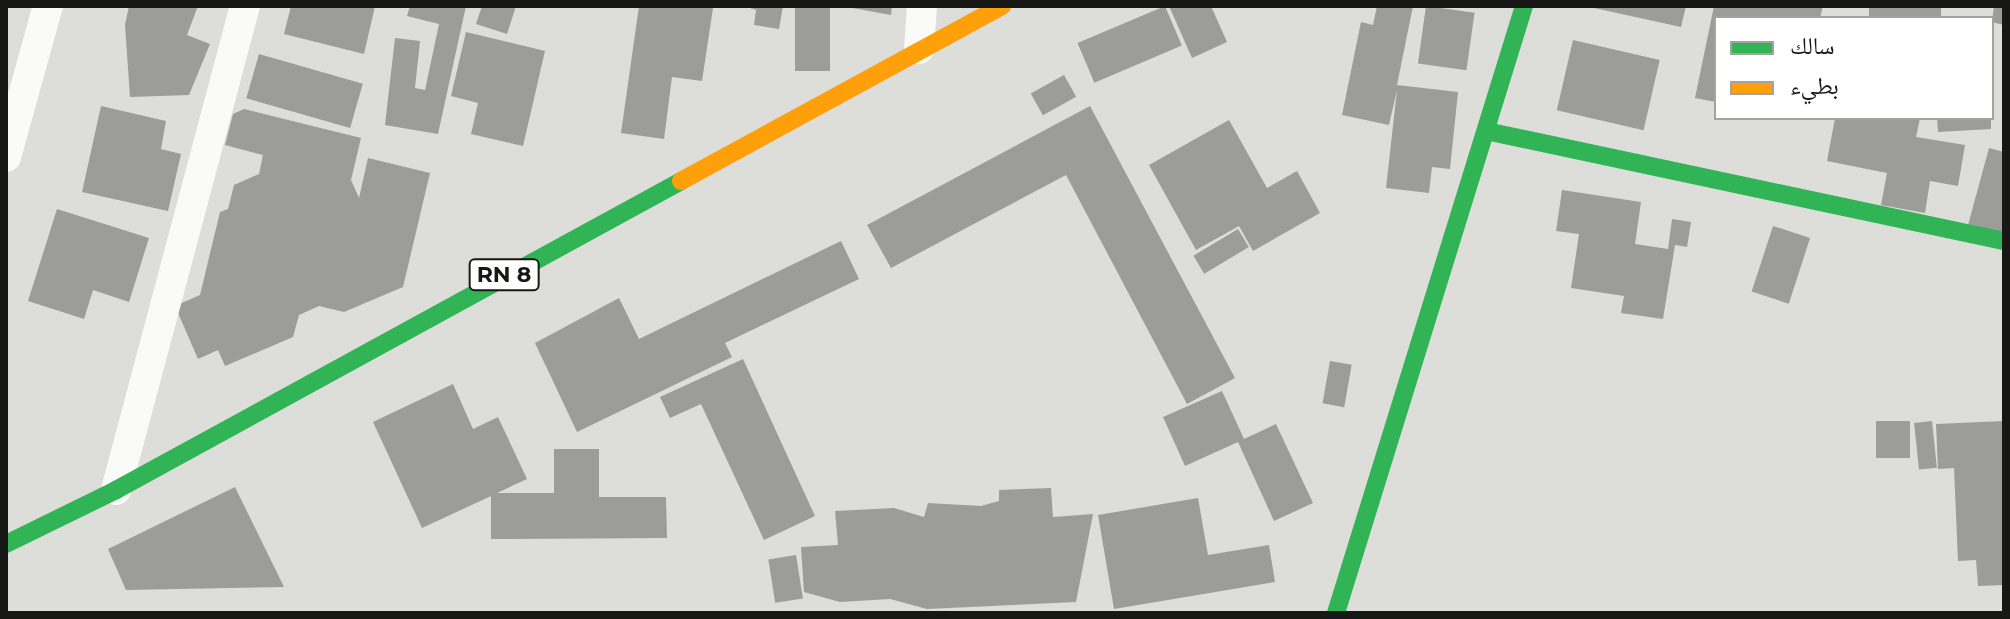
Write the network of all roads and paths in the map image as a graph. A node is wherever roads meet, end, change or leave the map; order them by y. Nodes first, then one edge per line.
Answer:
1 (48, 6) edge
2 (245, 6) edge
3 (922, 6) edge
4 (1002, 6) edge
5 (1524, 6) edge
6 (919, 49) junction
7 (1486, 131) junction
8 (6, 157) edge
9 (2004, 241) edge
10 (116, 490) junction
11 (6, 544) edge
12 (1336, 613) edge

1 - 8 street
2 - 10 street
3 - 6 street
4 - 6 street, RN 8
5 - 7 street
6 - 10 street, RN 8
7 - 9 street
7 - 12 street
10 - 11 street, RN 8

